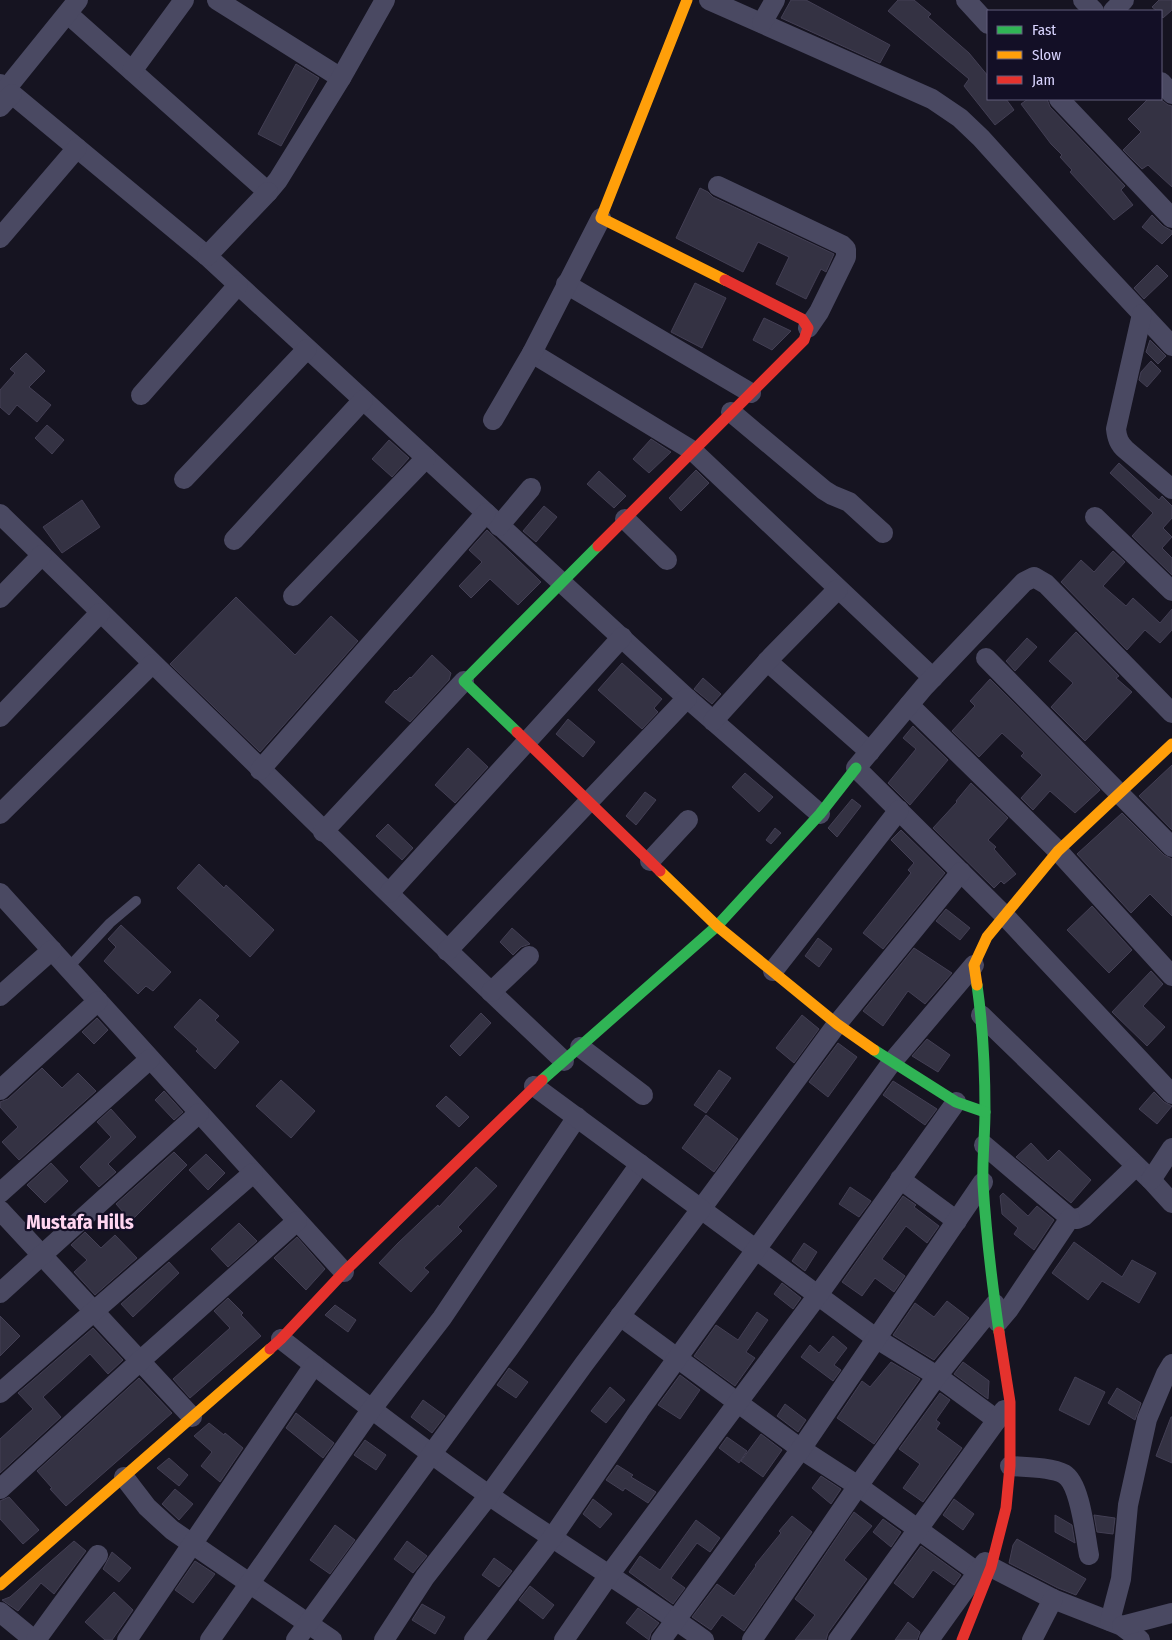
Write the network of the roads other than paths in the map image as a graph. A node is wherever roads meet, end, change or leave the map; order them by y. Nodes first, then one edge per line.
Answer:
1 (184, 0) edge
2 (217, 0) edge
3 (385, 0) edge
4 (709, 0) edge
5 (775, 0) edge
6 (966, 0) edge
7 (1083, 0) edge
8 (1124, 0) edge
9 (685, 5) edge
10 (73, 7) edge
11 (244, 7) edge
12 (1093, 10) edge
13 (1114, 10) edge
14 (762, 23) junction
15 (987, 23) edge
16 (132, 71) junction
17 (341, 78) junction
18 (1162, 83) edge
19 (4, 93) edge
20 (1172, 94) edge
21 (1060, 100) edge
22 (77, 148) junction
23 (718, 186) dead end
24 (268, 192) junction
25 (1169, 210) edge
26 (601, 218) junction
27 (0, 238) edge
28 (207, 256) junction
29 (566, 284) junction
30 (238, 285) junction
31 (1142, 314) junction
32 (808, 328) junction
33 (1172, 346) edge
34 (307, 349) junction
35 (532, 353) junction
36 (751, 393) junction
37 (141, 395) dead end
38 (363, 400) junction
39 (731, 412) junction
40 (493, 420) dead end
41 (693, 451) junction
42 (426, 458) junction
43 (184, 479) dead end
44 (531, 488) dead end
45 (1172, 489) edge
46 (0, 514) edge
47 (1095, 517) dead end
48 (625, 519) junction
49 (493, 520) junction
50 (883, 533) dead end
51 (234, 540) dead end
52 (42, 555) junction
53 (667, 560) dead end
54 (562, 583) junction
55 (838, 589) junction
56 (1172, 591) edge
57 (293, 596) dead end
58 (0, 598) edge
59 (100, 613) junction
60 (622, 637) junction
61 (986, 658) dead end
62 (767, 661) junction
63 (152, 664) junction
64 (933, 678) junction
65 (464, 681) junction
66 (687, 698) junction
67 (909, 705) junction
68 (1172, 713) edge
69 (0, 716) edge
70 (713, 721) junction
71 (525, 741) junction
72 (1172, 744) edge
73 (870, 752) junction
74 (856, 768) junction
75 (260, 770) junction
76 (1119, 794) junction
77 (589, 803) junction
78 (898, 810) junction
79 (0, 814) edge
80 (820, 814) junction
81 (688, 820) dead end
82 (323, 832) junction
83 (1172, 847) edge
84 (1058, 851) junction
85 (650, 861) junction
86 (962, 872) junction
87 (0, 893) edge
88 (389, 893) junction
89 (136, 901) dead end
90 (1004, 915) junction
91 (717, 926) junction
92 (52, 950) junction
93 (447, 951) junction
94 (529, 956) dead end
95 (974, 965) junction
96 (68, 968) junction
97 (773, 971) junction
98 (1172, 976) edge
99 (491, 992) junction
100 (0, 996) edge
101 (98, 1001) junction
102 (982, 1015) junction
103 (837, 1024) junction
104 (580, 1047) junction
105 (150, 1058) junction
106 (564, 1061) junction
107 (892, 1062) junction
108 (534, 1086) junction
109 (0, 1090) edge
110 (1172, 1094) edge
111 (643, 1095) dead end
112 (956, 1102) junction
113 (985, 1112) junction
114 (199, 1113) junction
115 (577, 1117) junction
116 (984, 1145) junction
117 (1172, 1148) edge
118 (640, 1164) junction
119 (1136, 1166) junction
120 (253, 1173) junction
121 (900, 1179) junction
122 (1151, 1180) junction
123 (983, 1182) junction
124 (0, 1193) edge
125 (1172, 1203) edge
126 (701, 1209) junction
127 (0, 1210) edge
128 (1070, 1218) junction
129 (297, 1221) junction
130 (956, 1221) junction
131 (756, 1249) junction
132 (42, 1255) junction
133 (344, 1272) junction
134 (0, 1293) edge
135 (818, 1295) junction
136 (94, 1311) junction
137 (997, 1313) junction
138 (620, 1316) junction
139 (282, 1339) junction
140 (877, 1339) junction
141 (678, 1359) junction
142 (140, 1361) junction
143 (1172, 1364) edge
144 (314, 1365) junction
145 (937, 1376) junction
146 (0, 1393) edge
147 (1010, 1402) junction
148 (737, 1403) junction
149 (371, 1410) junction
150 (192, 1417) junction
151 (997, 1420) junction
152 (801, 1449) junction
153 (432, 1454) junction
154 (1010, 1466) junction
155 (124, 1477) junction
156 (858, 1486) junction
157 (0, 1489) edge
158 (489, 1495) junction
159 (918, 1530) junction
160 (552, 1538) junction
161 (193, 1543) junction
162 (998, 1547) joint
163 (98, 1555) dead end
164 (1089, 1555) dead end
165 (984, 1569) junction
166 (609, 1575) junction
167 (251, 1584) junction
168 (0, 1585) edge
169 (1053, 1600) junction
170 (0, 1612) edge
171 (1172, 1613) edge
172 (676, 1620) junction
173 (1116, 1623) junction
174 (308, 1624) junction
175 (35, 1640) edge
176 (127, 1640) edge
177 (210, 1640) edge
178 (296, 1640) edge
179 (332, 1640) edge
180 (384, 1640) edge
181 (474, 1640) edge
182 (564, 1640) edge
183 (661, 1640) edge
184 (704, 1640) edge
185 (752, 1640) edge
186 (838, 1640) edge
187 (929, 1640) edge
188 (962, 1640) edge
189 (1032, 1640) edge
190 (1140, 1640) edge

1 - 16 street
2 - 11 street
3 - 17 street
4 - 14 street
5 - 14 street
6 - 15 street
7 - 12 street
8 - 13 street
9 - 26 street
10 - 16 street
10 - 19 street
11 - 17 street
14 - 31 street
16 - 24 street
17 - 24 street
18 - 20 street
19 - 22 street
21 - 25 street
22 - 27 street
22 - 28 street
23 - 32 street
24 - 28 street
26 - 29 street
26 - 32 street
28 - 30 street
29 - 35 street
29 - 36 street
30 - 34 street
30 - 37 street
31 - 33 street
31 - 45 street
32 - 36 street
34 - 38 street
34 - 43 street
35 - 40 street
35 - 41 street
36 - 39 street
38 - 42 street
38 - 51 street
39 - 41 street
39 - 50 street
41 - 48 street
41 - 55 street
42 - 49 street
42 - 57 street
44 - 49 street
46 - 52 street
47 - 56 street
48 - 53 street
48 - 54 street
49 - 54 street
49 - 75 street
52 - 58 street
52 - 59 street
54 - 60 street
54 - 65 street
55 - 62 street
55 - 64 street
59 - 63 street
59 - 69 street
60 - 66 street
60 - 71 street
61 - 76 street
62 - 70 street
62 - 73 street
63 - 75 street
63 - 79 street
64 - 67 street
64 - 68 street
65 - 71 street
65 - 82 street
66 - 70 street
66 - 77 street
67 - 73 street
67 - 84 street
70 - 80 street
71 - 77 street
71 - 88 street
72 - 76 street
73 - 74 street
74 - 78 street
74 - 80 street
75 - 82 street
76 - 83 street
76 - 84 street
77 - 85 street
77 - 93 street
78 - 86 street
78 - 97 street
80 - 91 street
81 - 85 street
82 - 88 street
84 - 90 street
84 - 98 street
85 - 91 street
86 - 90 street
86 - 103 street
87 - 92 street
88 - 93 street
89 - 96 lane
90 - 95 street
90 - 110 street
91 - 97 street
91 - 104 street
92 - 96 street
92 - 100 street
93 - 99 street
94 - 99 street
95 - 102 street
95 - 107 street
96 - 101 street
97 - 103 street
99 - 106 street
101 - 105 street
101 - 109 street
102 - 113 street
102 - 119 street
103 - 107 street
103 - 126 street
104 - 106 street
104 - 111 street
105 - 114 street
105 - 124 street
106 - 108 street
107 - 112 street
107 - 131 street
108 - 115 street
108 - 133 street
112 - 113 street
112 - 121 street
113 - 116 street
114 - 120 street
114 - 132 street
115 - 118 street
115 - 149 street
116 - 123 street
116 - 128 street
117 - 122 street
118 - 126 street
118 - 153 street
119 - 122 street
119 - 128 street
120 - 129 street
120 - 136 street
121 - 130 street
121 - 135 street
122 - 125 street
123 - 130 street
123 - 137 street
126 - 131 street
126 - 138 street
127 - 132 street
128 - 137 street
129 - 133 street
129 - 142 street
130 - 140 street
131 - 135 street
131 - 141 street
132 - 134 street
132 - 136 street
133 - 139 street
135 - 140 street
135 - 148 street
136 - 142 street
136 - 146 street
137 - 145 street
137 - 147 street
138 - 141 street
138 - 158 street
139 - 144 street
139 - 150 street
140 - 145 street
140 - 152 street
141 - 148 street
141 - 160 street
142 - 150 street
142 - 157 street
143 - 173 street
144 - 149 street
144 - 161 street
145 - 151 street
145 - 156 street
147 - 151 street
147 - 154 street
148 - 152 street
148 - 166 street
149 - 153 street
149 - 167 street
150 - 155 street
151 - 159 street
152 - 156 street
152 - 172 street
153 - 158 street
153 - 174 street
154 - 162 street
154 - 164 street
155 - 161 street
155 - 168 street
156 - 159 street
156 - 185 street
158 - 160 street
158 - 180 street
159 - 165 street
159 - 186 street
160 - 166 street
160 - 181 street
161 - 167 street
161 - 176 street
162 - 165 street
163 - 175 street
165 - 169 street
165 - 187 street
165 - 188 street
166 - 172 street
166 - 182 street
167 - 174 street
167 - 177 street
169 - 173 street
169 - 189 street
170 - 175 street
171 - 173 street
172 - 183 street
172 - 184 street
173 - 190 street
174 - 178 street
174 - 179 street

